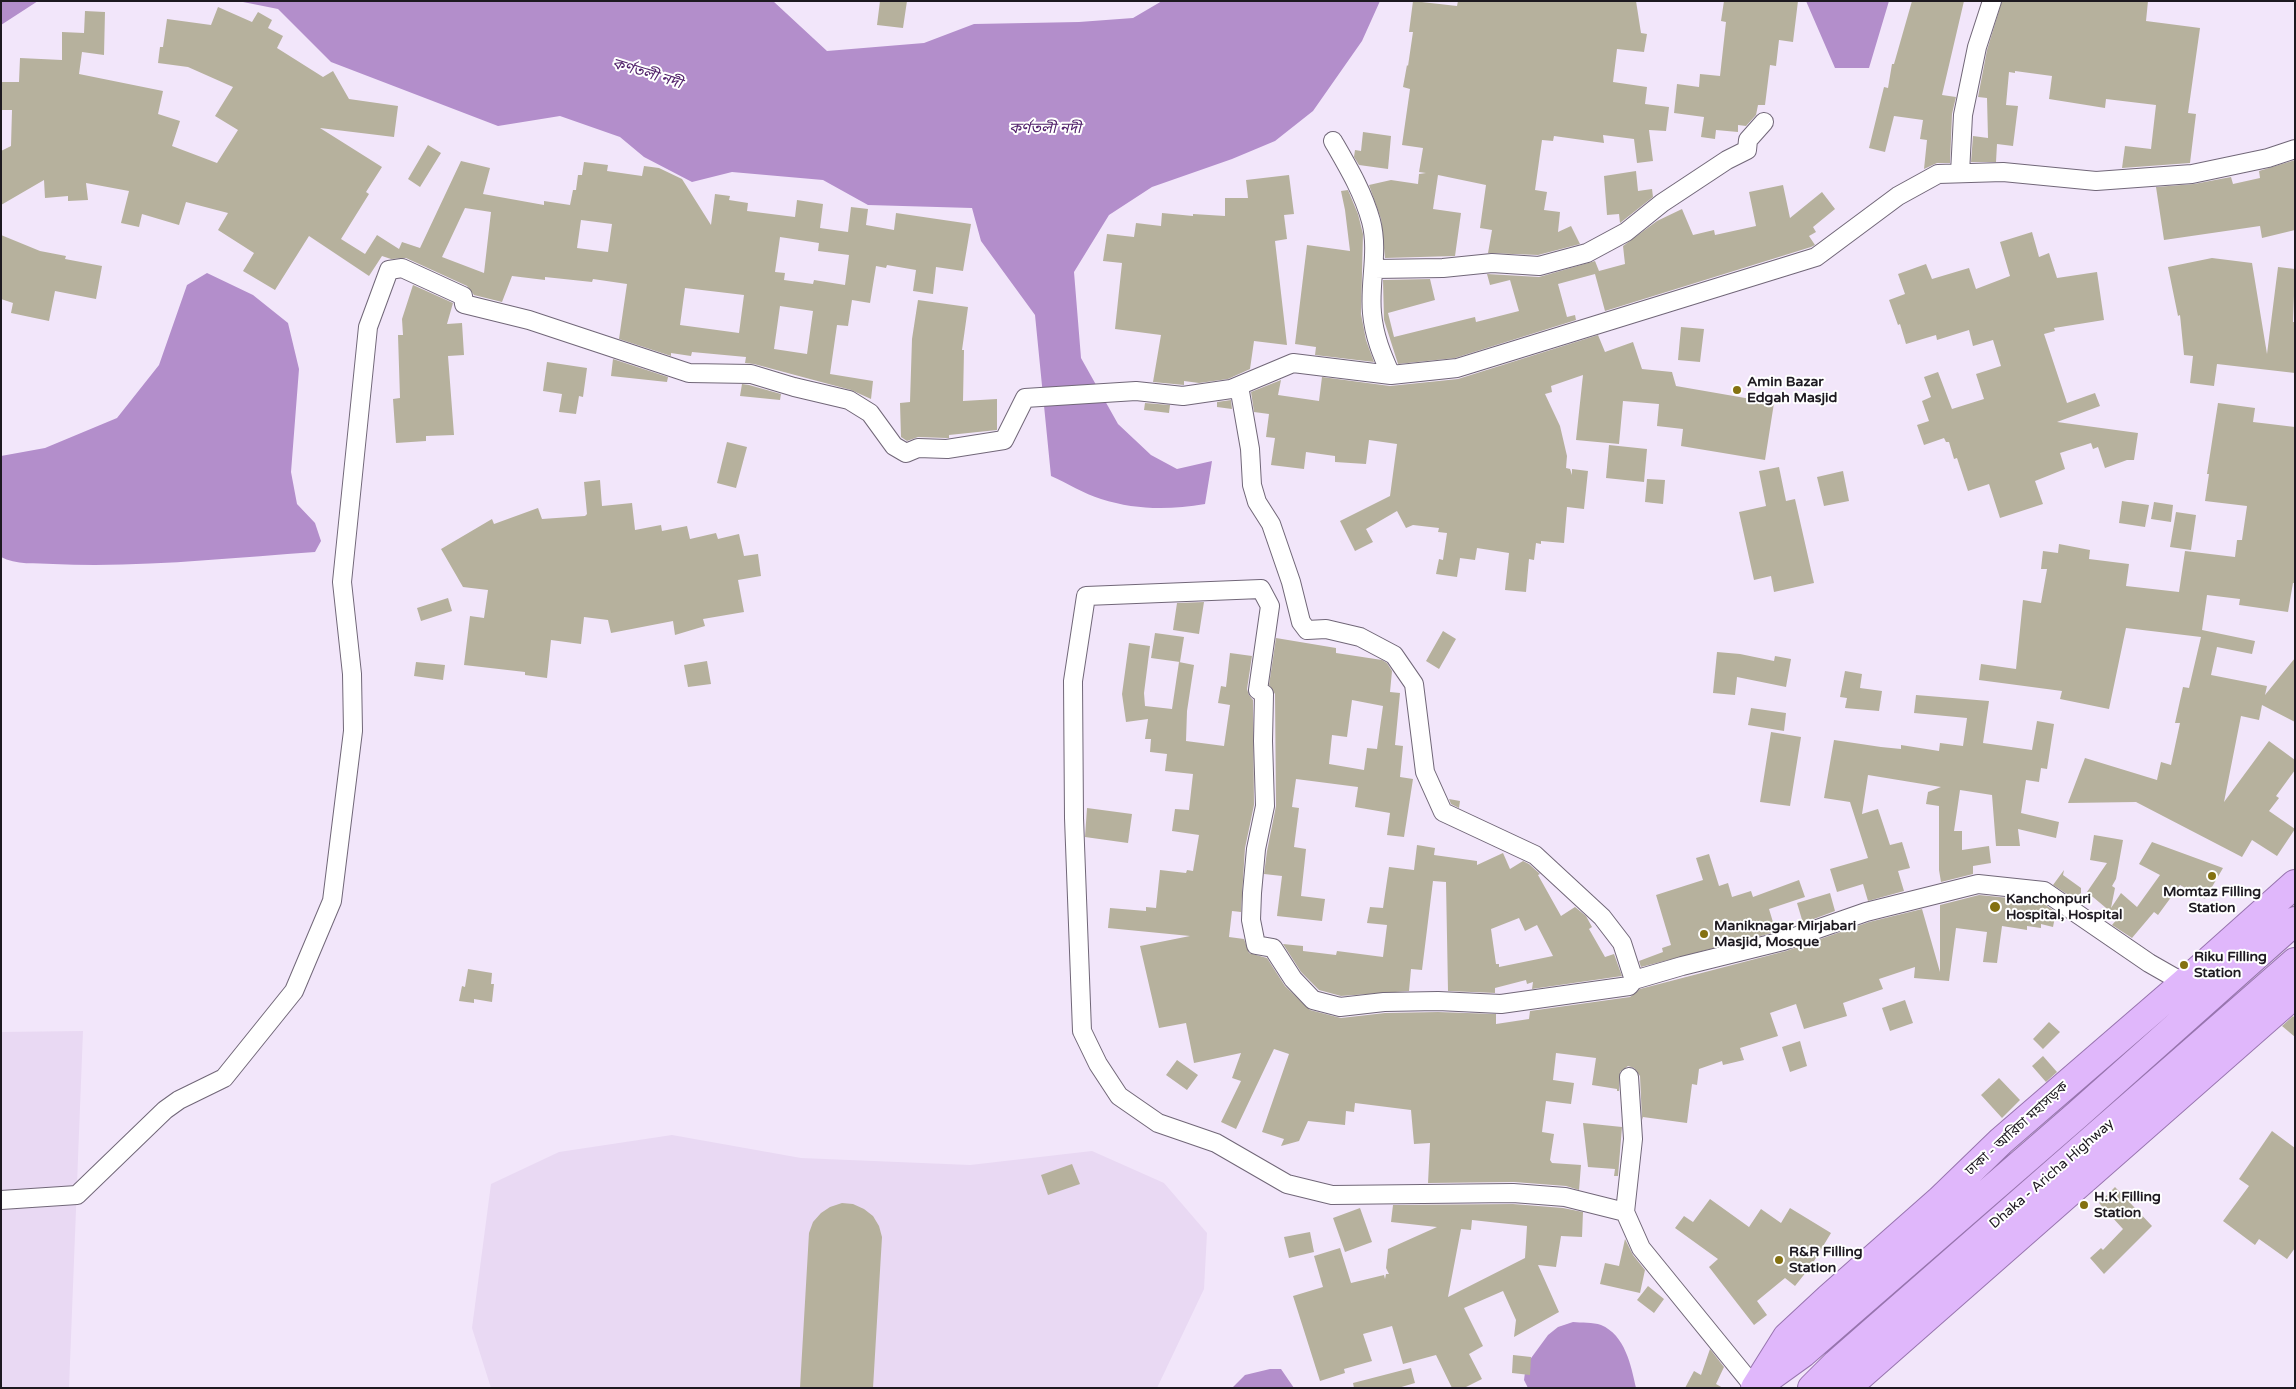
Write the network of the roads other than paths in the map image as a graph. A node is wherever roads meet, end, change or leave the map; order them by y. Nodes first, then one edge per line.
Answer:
1 (1992, 1) edge
2 (1764, 122) dead end
3 (1333, 141) dead end
4 (2295, 149) edge
5 (1960, 173) junction
6 (1374, 269) junction
7 (1392, 375) junction
8 (1239, 386) junction
9 (2295, 884) edge
10 (2295, 922) edge
11 (2295, 962) edge
12 (1634, 980) junction
13 (2184, 983) junction
14 (2295, 994) edge
15 (1629, 1077) dead end
16 (1, 1200) edge
17 (1625, 1212) junction
18 (1755, 1388) edge
19 (1812, 1388) edge
20 (1842, 1388) edge

1 - 5 street
2 - 6 street
3 - 6 street
4 - 5 street
5 - 7 street
6 - 7 street
7 - 8 street
8 - 12 street
8 - 16 street
9 - 13 highway, ঢাকা - আরিচা মহাসড়ক
10 - 18 highway, ঢাকা - আরিচা মহাসড়ক
11 - 19 highway, Dhaka - Aricha Highway
12 - 13 street
12 - 17 street
13 - 18 highway, ঢাকা - আরিচা মহাসড়ক
14 - 20 highway
15 - 17 street
17 - 18 street

